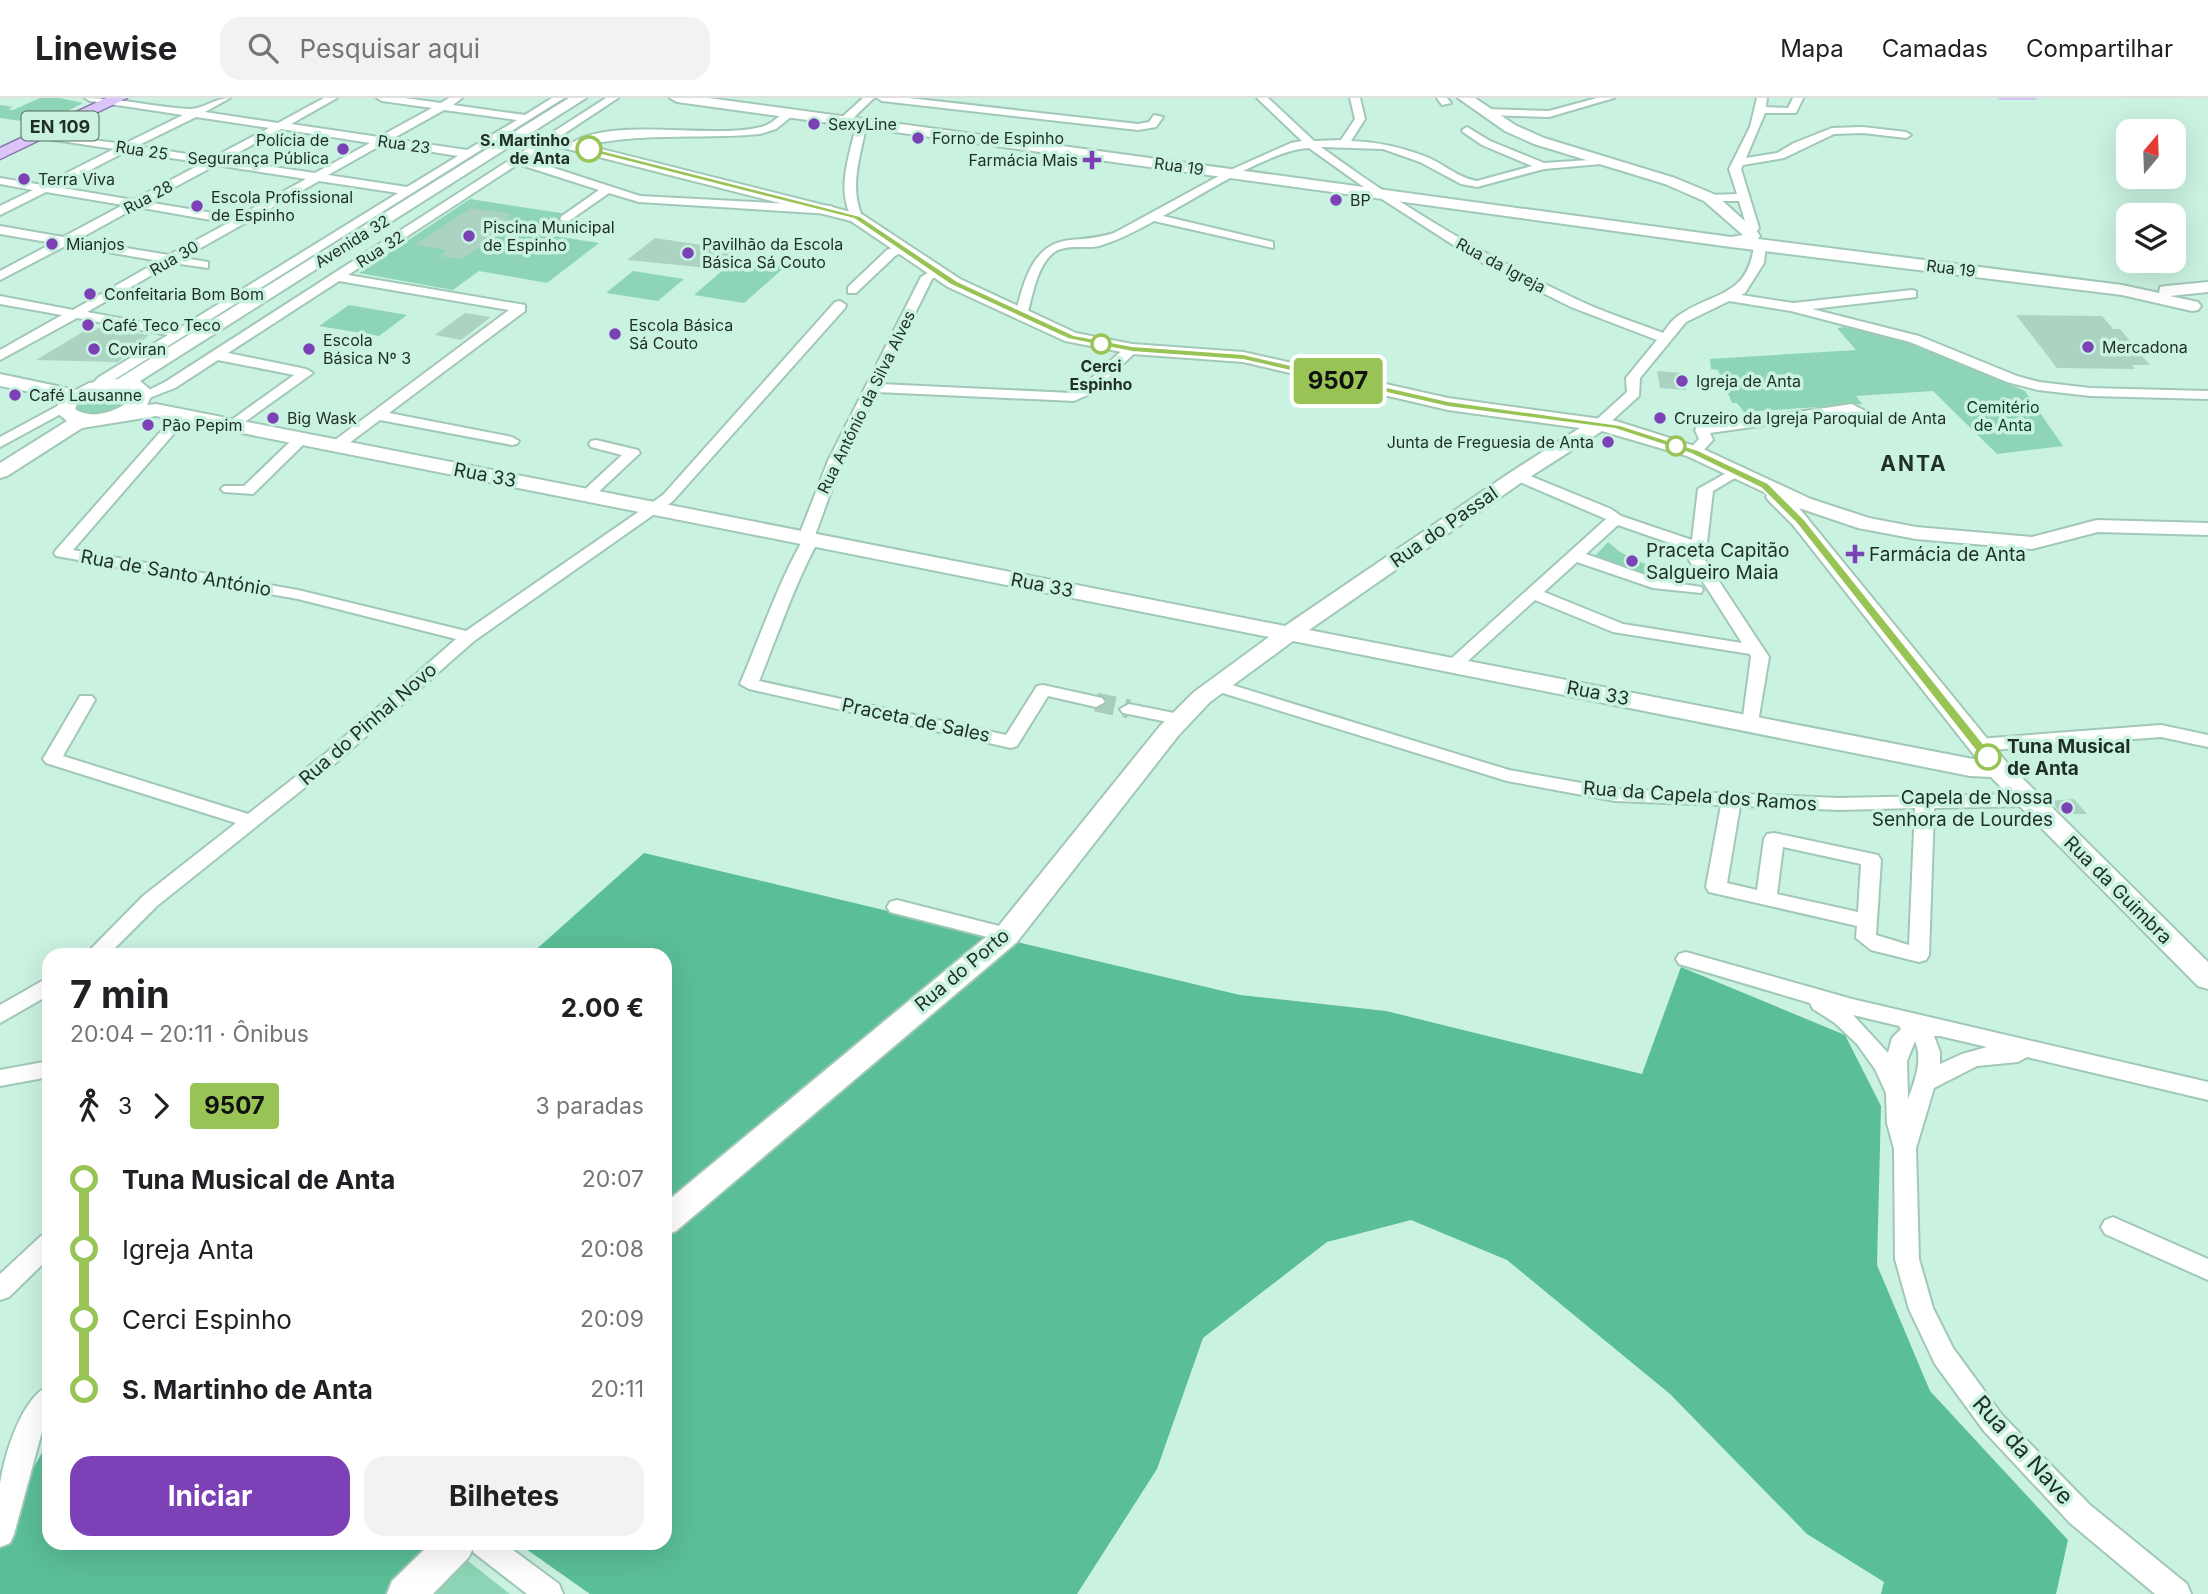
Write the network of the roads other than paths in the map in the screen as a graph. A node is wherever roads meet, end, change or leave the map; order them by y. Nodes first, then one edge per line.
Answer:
1 (225, 98) edge
2 (332, 98) edge
3 (382, 98) edge
4 (457, 98) edge
5 (559, 98) edge
6 (579, 98) edge
7 (589, 98) edge
8 (613, 98) edge
9 (677, 98) edge
10 (869, 98) edge
11 (882, 98) edge
12 (989, 98) edge
13 (1262, 98) edge
14 (1355, 98) edge
15 (1465, 98) edge
16 (1530, 98) edge
17 (1609, 98) edge
18 (1798, 98) edge
19 (106, 99) edge
20 (1761, 104) edge
21 (442, 107) junction
22 (977, 109) junction
23 (1486, 112) junction
24 (194, 113) junction
25 (788, 114) junction
26 (1539, 114) junction
27 (1158, 117) dead end
28 (527, 118) junction
29 (845, 120) junction
30 (862, 122) junction
31 (281, 126) junction
32 (1467, 130) dead end
33 (41, 135) junction
34 (1906, 135) dead end
35 (549, 140) junction
36 (382, 141) junction
37 (1344, 143) junction
38 (573, 145) junction
39 (1313, 146) junction
40 (0, 147) edge
41 (126, 148) junction
42 (0, 154) edge
43 (469, 154) junction
44 (214, 161) junction
45 (517, 161) junction
46 (1601, 161) junction
47 (1738, 162) junction
48 (1543, 166) junction
49 (1232, 173) junction
50 (318, 177) junction
51 (0, 181) edge
52 (45, 188) junction
53 (607, 189) junction
54 (409, 191) junction
55 (1378, 192) junction
56 (850, 196) junction
57 (1743, 197) junction
58 (1710, 198) junction
59 (806, 203) junction
60 (136, 204) junction
61 (833, 210) junction
62 (0, 211) edge
63 (857, 218) junction
64 (1153, 218) junction
65 (566, 219) dead end
66 (239, 221) junction
67 (0, 230) edge
68 (1738, 234) junction
69 (66, 241) junction
70 (1269, 245) dead end
71 (903, 248) junction
72 (172, 259) junction
73 (204, 265) dead end
74 (936, 272) junction
75 (0, 276) edge
76 (338, 277) junction
77 (852, 290) dead end
78 (1028, 292) junction
79 (1912, 293) dead end
80 (1729, 297) junction
81 (2200, 299) edge
82 (0, 300) edge
83 (1000, 301) junction
84 (840, 305) dead end
85 (1793, 307) junction
86 (75, 314) junction
87 (1021, 315) junction
88 (179, 333) junction
89 (1665, 338) junction
90 (1132, 349) junction
91 (215, 355) junction
92 (0, 356) edge
93 (0, 380) edge
94 (96, 387) junction
95 (871, 388) junction
96 (140, 395) junction
97 (2206, 396) edge
98 (70, 405) junction
99 (377, 415) junction
100 (183, 416) junction
101 (1869, 417) dead end
102 (90, 419) junction
103 (1600, 424) junction
104 (230, 425) junction
105 (300, 439) junction
106 (512, 441) dead end
107 (0, 443) edge
108 (596, 444) dead end
109 (337, 446) junction
110 (1694, 452) junction
111 (0, 462) edge
112 (0, 472) edge
113 (1735, 472) junction
114 (1518, 476) junction
115 (1765, 485) joint
116 (229, 489) dead end
117 (587, 495) junction
118 (654, 508) junction
119 (1796, 510) junction
120 (1616, 519) junction
121 (2208, 529) edge
122 (806, 538) junction
123 (1698, 547) junction
124 (1575, 556) junction
125 (1695, 590) dead end
126 (1534, 594) junction
127 (1291, 634) junction
128 (468, 637) junction
129 (1756, 650) junction
130 (1453, 664) junction
131 (749, 684) joint
132 (1219, 686) junction
133 (86, 700) dead end
134 (1096, 702) tunnel mouth
135 (1129, 709) tunnel mouth
136 (1178, 719) junction
137 (1751, 724) junction
138 (2208, 741) edge
139 (1978, 745) junction
140 (1928, 759) junction
141 (1998, 769) junction
142 (2027, 800) junction
143 (1731, 801) junction
144 (1925, 803) junction
145 (251, 821) junction
146 (1766, 899) junction
147 (897, 907) dead end
148 (1867, 921) junction
149 (1007, 935) junction
150 (102, 948) edge
151 (1686, 959) dead end
152 (2208, 979) edge
153 (1781, 988) junction
154 (42, 989) edge
155 (0, 1015) edge
156 (1897, 1017) junction
157 (1917, 1028) junction
158 (1940, 1028) junction
159 (2060, 1057) junction
160 (42, 1070) edge
161 (0, 1078) edge
162 (1928, 1082) junction
163 (2208, 1091) edge
164 (1897, 1098) junction
165 (1905, 1149) junction
166 (672, 1216) edge
167 (2113, 1227) dead end
168 (42, 1250) edge
169 (2208, 1270) edge
170 (0, 1290) edge
171 (42, 1408) edge
172 (0, 1534) edge
173 (450, 1550) edge
174 (492, 1550) edge
175 (406, 1594) edge
176 (549, 1594) edge
177 (2177, 1594) edge

1 - 24 street
2 - 31 street, Rua 28
3 - 21 street
4 - 21 street, Rua 30
5 - 28 street, Rua 32
6 - 96 street, Avenida 32
7 - 96 street, Avenida 32
8 - 35 street, Rua 32
9 - 25 street, Rua 19
10 - 29 street
11 - 22 street
12 - 22 street
13 - 39 street, Rua da Igreja
14 - 37 street
15 - 23 street
16 - 26 street
17 - 26 street
18 - 20 street
19 - 24 street, Rua 23
19 - 33 main road, EN 109
19 - 40 main road, EN 109
20 - 47 street
21 - 28 street
21 - 36 street, Rua 30
22 - 27 street
23 - 26 street
23 - 46 street
24 - 31 street, Rua 23
24 - 41 street
25 - 29 street, Rua 19
25 - 38 street
28 - 43 street, Rua 32
29 - 30 street, Rua 19
30 - 49 street, Rua 19
30 - 56 street
31 - 36 street, Rua 23
31 - 44 street, Rua 28
32 - 48 street
33 - 41 street, Rua 25
33 - 42 main road, EN 109
34 - 47 street
35 - 38 street
35 - 45 street, Rua 32
36 - 43 street, Rua 23
36 - 50 street, Rua 30
37 - 39 street
37 - 48 street
38 - 59 street
39 - 49 street
39 - 55 street, Rua da Igreja
41 - 44 street, Rua 25
41 - 52 street
43 - 54 street, Rua 32
44 - 50 street, Rua 25
44 - 60 street, Rua 28
45 - 53 street
45 - 76 street, Rua 32
46 - 48 street
46 - 58 street
47 - 57 street
49 - 55 street, Rua 19
49 - 64 street
50 - 54 street, Rua 25
50 - 66 street, Rua 30
51 - 52 street
52 - 60 street
52 - 62 street
53 - 61 street
53 - 65 street
54 - 88 street, Rua 32
55 - 68 street, Rua 19
55 - 89 street, Rua da Igreja
56 - 59 street
56 - 63 street
57 - 58 street
57 - 68 street
58 - 68 street
59 - 61 street
60 - 66 street
60 - 69 street, Rua 28
61 - 63 street
63 - 71 street
64 - 70 street
64 - 78 street
66 - 72 street, Rua 30
67 - 69 street
68 - 80 street
68 - 81 street, Rua 19
69 - 72 street
69 - 75 street, Rua 28
71 - 74 street
71 - 77 street
72 - 73 street
72 - 86 street, Rua 30
74 - 83 street
74 - 95 street, Rua António da Silva Alves
76 - 91 street, Rua 32
76 - 99 street
78 - 83 street
78 - 87 street
79 - 85 street
80 - 85 street
80 - 89 street
82 - 86 street
83 - 87 street
84 - 118 street
85 - 97 street
86 - 88 street
86 - 92 street, Rua 30
87 - 90 street
88 - 94 street, Rua 32
89 - 103 street
90 - 95 street
90 - 103 street
91 - 96 street, Rua 32
91 - 104 street
93 - 98 street
94 - 96 street
94 - 98 street
95 - 122 street, Rua António da Silva Alves
96 - 100 street, Rua 33
96 - 102 street, Rua 33
98 - 102 street, Rua 33
98 - 107 street
98 - 111 street
99 - 106 street
99 - 109 street
100 - 104 street, Rua 33
100 - 128 street, Rua de Santo António
101 - 110 street
102 - 112 street
103 - 110 street
103 - 114 street, Rua do Passal
104 - 105 street, Rua 33
105 - 109 street, Rua 33
105 - 116 street
108 - 117 street
109 - 117 street, Rua 33
110 - 113 street
113 - 115 street
113 - 123 street
114 - 120 street
114 - 127 street, Rua do Passal
115 - 119 street
117 - 118 street, Rua 33
118 - 122 street, Rua 33
118 - 128 street, Rua do Pinhal Novo
119 - 121 street
119 - 139 street
120 - 123 street
120 - 124 street
122 - 127 street, Rua 33
122 - 131 street, Rua António da Silva Alves
123 - 129 street
124 - 125 street
124 - 126 street
126 - 129 street
126 - 130 street
127 - 130 street, Rua 33
127 - 132 street, Rua do Porto
128 - 145 street, Rua do Pinhal Novo
129 - 137 street
130 - 137 street, Rua 33
131 - 134 street, Praceta de Sales
132 - 136 street, Rua do Porto
132 - 143 street, Rua da Capela dos Ramos
133 - 145 street
135 - 136 street
136 - 149 street, Rua do Porto
137 - 140 street, Rua 33
138 - 139 street
139 - 140 street, Rua 33
139 - 141 street, Rua da Guimbra
140 - 141 street, Rua 33
141 - 142 street, Rua da Guimbra
142 - 144 street, Rua da Capela dos Ramos
142 - 152 street, Rua da Guimbra
143 - 144 street, Rua da Capela dos Ramos
143 - 146 street
144 - 148 street
145 - 150 street, Rua do Pinhal Novo
146 - 148 street
146 - 148 street
147 - 149 street
149 - 166 street, Rua do Porto
151 - 153 street, Rua da Nave
153 - 156 street, Rua da Nave
153 - 164 street, Rua da Nave
154 - 155 street
156 - 157 street, Rua da Nave
156 - 158 street, Rua da Nave
157 - 158 street, Rua da Nave
157 - 162 street, Rua da Nave
157 - 164 street, Rua da Nave
158 - 159 street, Rua da Nave
159 - 162 street, Rua da Nave
159 - 163 street, Rua da Nave
160 - 161 street
162 - 165 street, Rua da Nave
164 - 165 street, Rua da Nave
165 - 177 street, Rua da Nave
167 - 169 street
168 - 170 street
171 - 172 street
173 - 175 street
174 - 176 street

